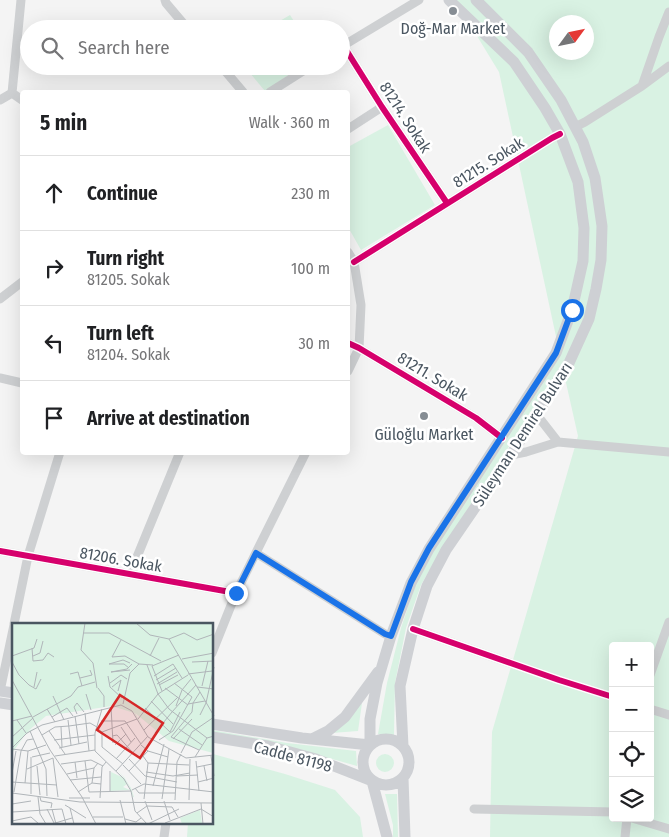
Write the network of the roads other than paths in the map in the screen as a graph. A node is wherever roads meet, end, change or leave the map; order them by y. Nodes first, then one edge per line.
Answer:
1 (21, 0) edge
2 (165, 0) edge
3 (419, 0) edge
4 (449, 0) edge
5 (476, 0) edge
6 (669, 12) edge
7 (180, 20) edge
8 (350, 41) edge
9 (350, 58) edge
10 (669, 66) edge
11 (228, 75) edge
12 (297, 75) edge
13 (642, 86) junction
14 (241, 90) edge
15 (273, 90) edge
16 (12, 93) junction
17 (20, 99) edge
18 (0, 100) edge
19 (382, 107) junction
20 (575, 127) junction
21 (350, 128) edge
22 (560, 134) junction
23 (447, 203) junction
24 (350, 255) edge
25 (354, 262) junction
26 (20, 284) edge
27 (0, 299) edge
28 (350, 344) edge
29 (359, 348) junction
30 (350, 366) edge
31 (0, 378) edge
32 (20, 383) edge
33 (537, 415) junction
34 (502, 438) junction
35 (558, 442) junction
36 (669, 452) edge
37 (59, 455) edge
38 (179, 455) edge
39 (305, 455) edge
40 (511, 455) junction
41 (0, 551) edge
42 (256, 553) junction
43 (28, 556) junction
44 (130, 574) junction
45 (236, 593) junction
46 (669, 622) edge
47 (14, 623) edge
48 (413, 629) junction
49 (12, 634) edge
50 (391, 636) junction
51 (214, 648) edge
52 (654, 664) edge
53 (382, 668) junction
54 (0, 691) edge
55 (609, 696) edge
56 (654, 710) edge
57 (669, 715) edge
58 (214, 724) edge
59 (214, 737) edge
60 (312, 740) junction
61 (370, 745) junction
62 (403, 746) junction
63 (403, 778) junction
64 (372, 781) junction
65 (474, 809) dead end
66 (609, 812) edge
67 (626, 822) edge
68 (645, 822) edge
69 (166, 824) edge
70 (669, 829) edge
71 (164, 837) edge
72 (387, 837) edge
73 (405, 837) edge
74 (625, 837) edge

1 - 16 street
2 - 7 street
3 - 8 street
4 - 22 main road, Süleyman Demirel Bulvarı
5 - 20 main road, Süleyman Demirel Bulvarı
6 - 13 street
9 - 19 street, 81214. Sokak
10 - 13 street
11 - 14 street
12 - 15 street
13 - 20 street
16 - 17 street
16 - 18 street
19 - 21 street
19 - 23 street, 81214. Sokak
20 - 33 main road, Süleyman Demirel Bulvarı
22 - 23 street, 81215. Sokak
22 - 34 main road, Süleyman Demirel Bulvarı
23 - 25 street, 81215. Sokak
24 - 25 street
25 - 29 street
26 - 27 street
28 - 29 street, 81211. Sokak
29 - 30 street
29 - 34 street, 81211. Sokak
31 - 32 street
33 - 35 street
33 - 40 main road, Süleyman Demirel Bulvarı
34 - 50 main road, Süleyman Demirel Bulvarı
35 - 36 street
35 - 40 street
37 - 43 street
38 - 44 street
39 - 42 street
40 - 48 main road, Süleyman Demirel Bulvarı
41 - 43 street, 81206. Sokak
42 - 45 street
42 - 50 street
43 - 44 street, 81206. Sokak
43 - 47 street
44 - 45 street, 81206. Sokak
45 - 51 street
46 - 52 street
48 - 55 street
48 - 62 main road, Süleyman Demirel Bulvarı
49 - 54 street
50 - 53 main road, Süleyman Demirel Bulvarı
53 - 60 main road
53 - 61 main road, Süleyman Demirel Bulvarı
56 - 57 street
58 - 60 main road, Cadde 81198
59 - 64 main road, Cadde 81198
60 - 61 main road, Cadde 81198
61 - 62 main road
61 - 64 main road
62 - 63 main road
63 - 64 main road
63 - 73 main road
64 - 72 main road
65 - 66 street
67 - 74 street
68 - 70 street
69 - 71 street

